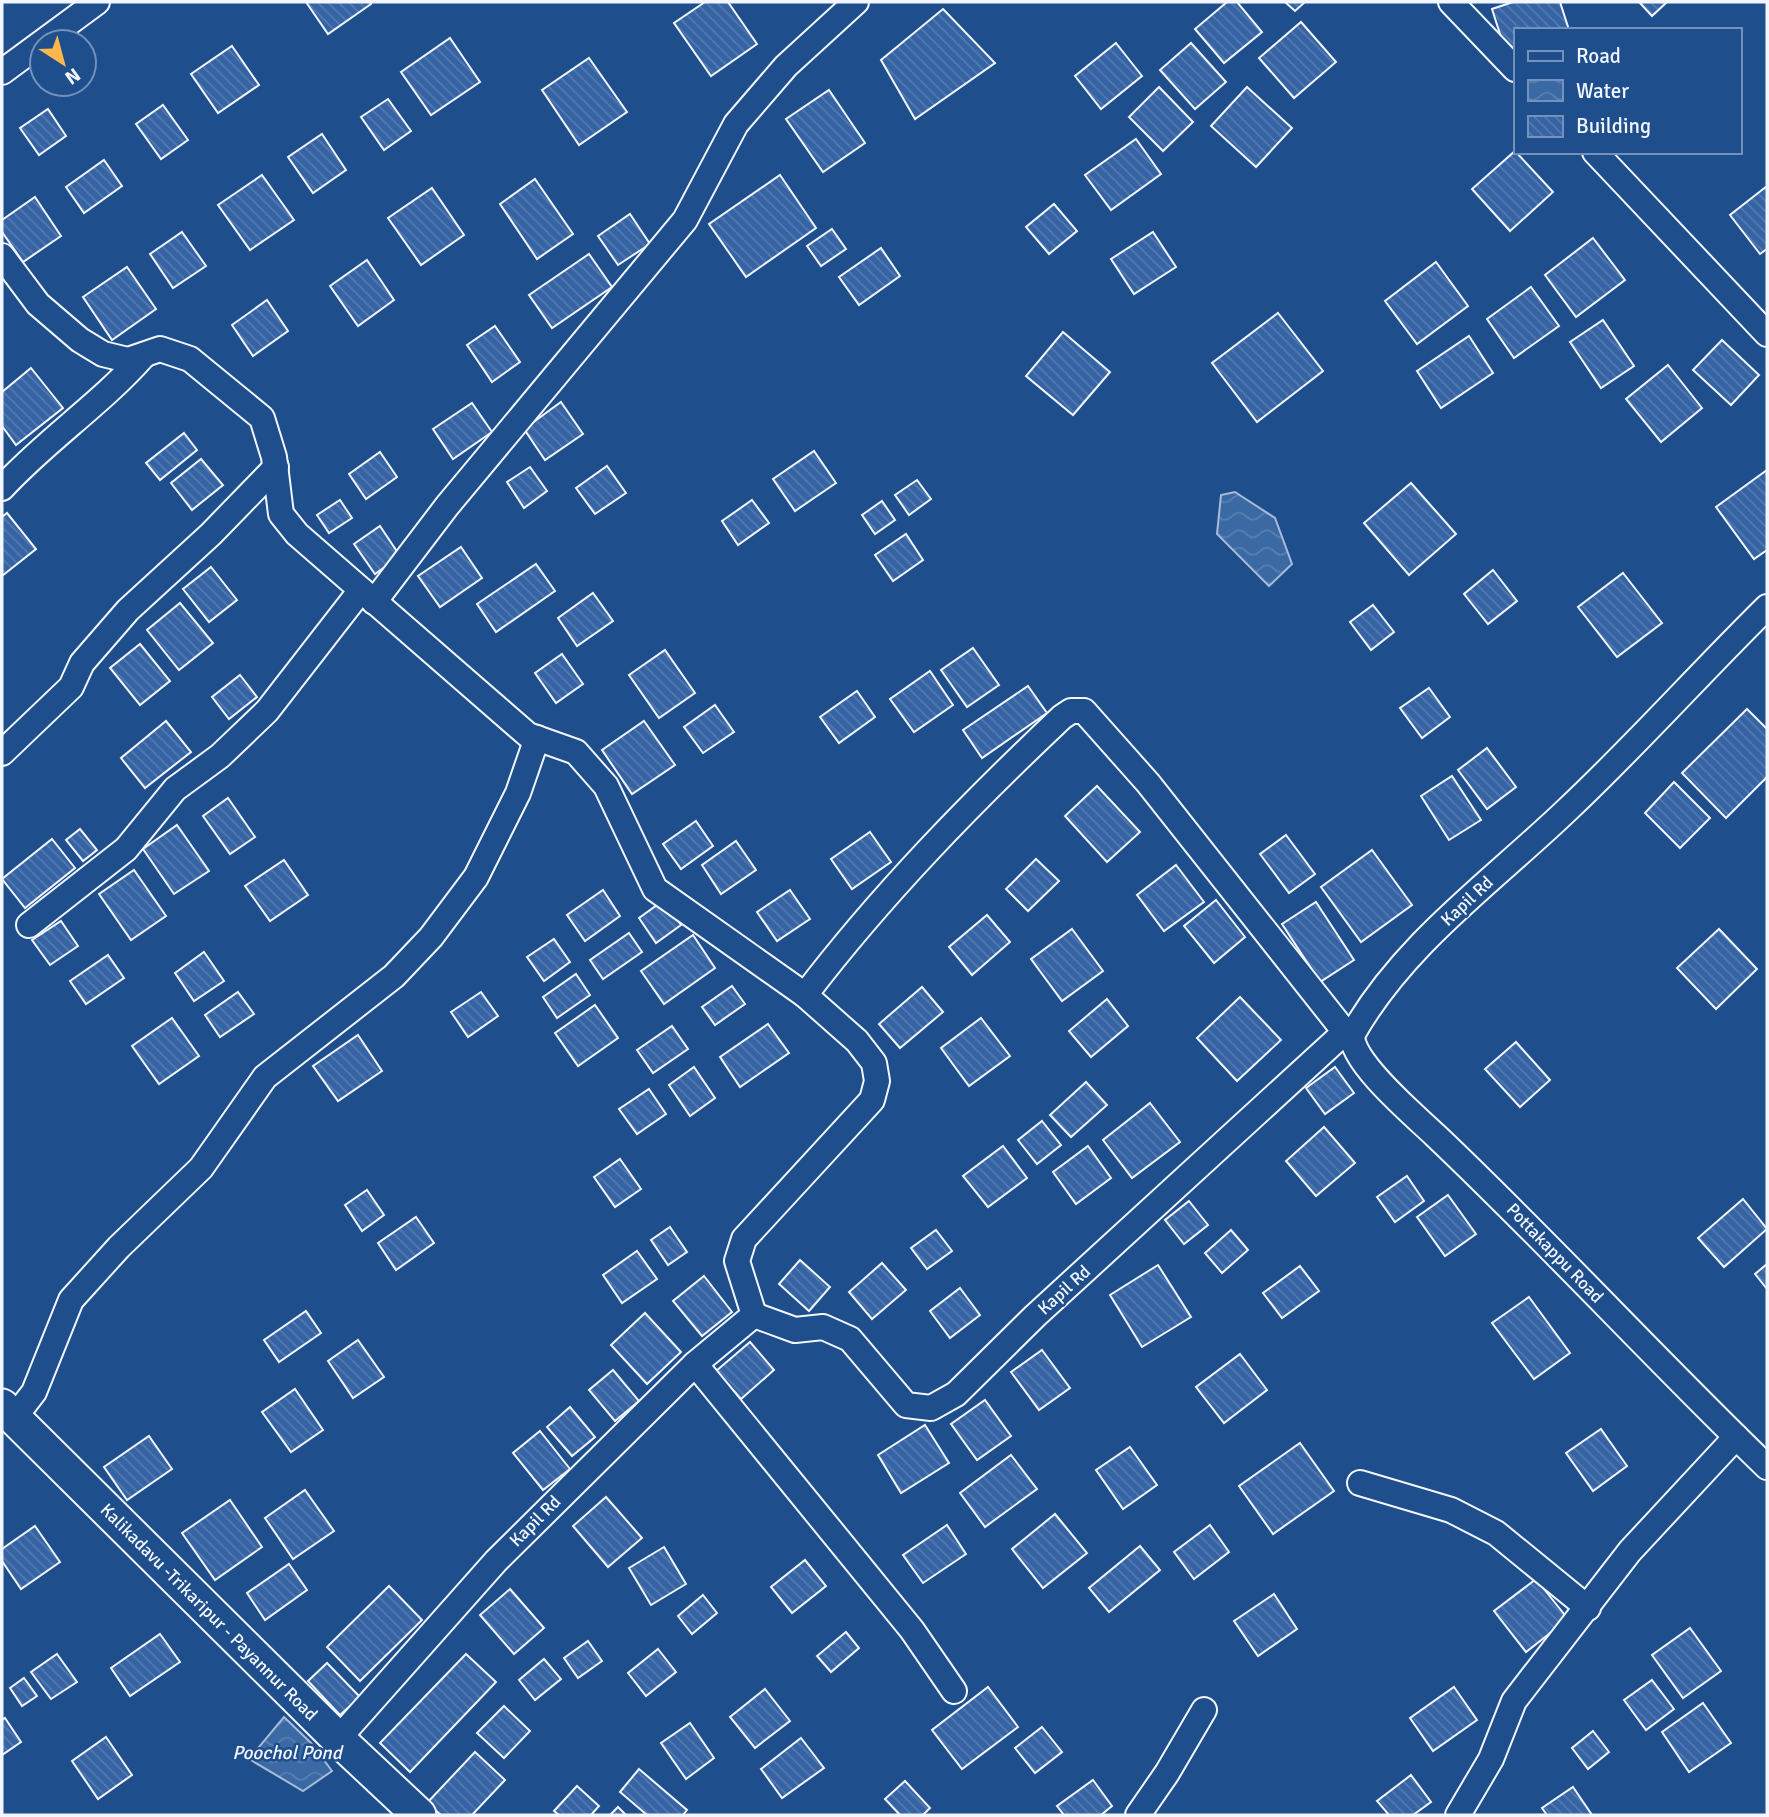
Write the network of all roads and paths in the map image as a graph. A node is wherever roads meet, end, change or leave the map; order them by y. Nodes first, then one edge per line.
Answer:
1 (97, 2) edge
2 (856, 2) edge
3 (1451, 2) edge
4 (1514, 68) edge
5 (2, 72) edge
6 (1597, 154) edge
7 (2, 256) edge
8 (1767, 334) edge
9 (144, 355) junction
10 (276, 467) junction
11 (2, 488) edge
12 (367, 596) junction
13 (1767, 607) edge
14 (537, 738) junction
15 (2, 753) edge
16 (29, 925) dead end
17 (806, 995) junction
18 (1348, 1033) junction
19 (754, 1315) junction
20 (695, 1364) junction
21 (8, 1412) edge
22 (1736, 1437) junction
23 (1767, 1466) edge
24 (1360, 1483) dead end
25 (1588, 1608) junction
26 (954, 1691) dead end
27 (1204, 1710) dead end
28 (338, 1740) junction
29 (419, 1815) edge
30 (1138, 1815) edge
31 (1458, 1815) edge

1 - 5 street
2 - 12 street
3 - 4 street
6 - 8 street
7 - 9 street
9 - 10 street
9 - 11 street
10 - 12 street
10 - 15 street
12 - 14 street
12 - 16 street
13 - 18 street, Kapil Rd
14 - 17 street
14 - 21 street
17 - 18 street, Pottakappu Road
17 - 19 street
18 - 19 street, Kapil Rd
18 - 22 street, Pottakappu Road
19 - 20 street, Kapil Rd
20 - 26 street
20 - 28 street, Kapil Rd
21 - 28 main road, Kalikadavu -Trikaripur - Payannur Road
22 - 23 street, Pottakappu Road
22 - 25 street
24 - 25 street
25 - 31 street
27 - 30 street
28 - 29 main road, Kalikadavu -Trikaripur - Payannur Road

